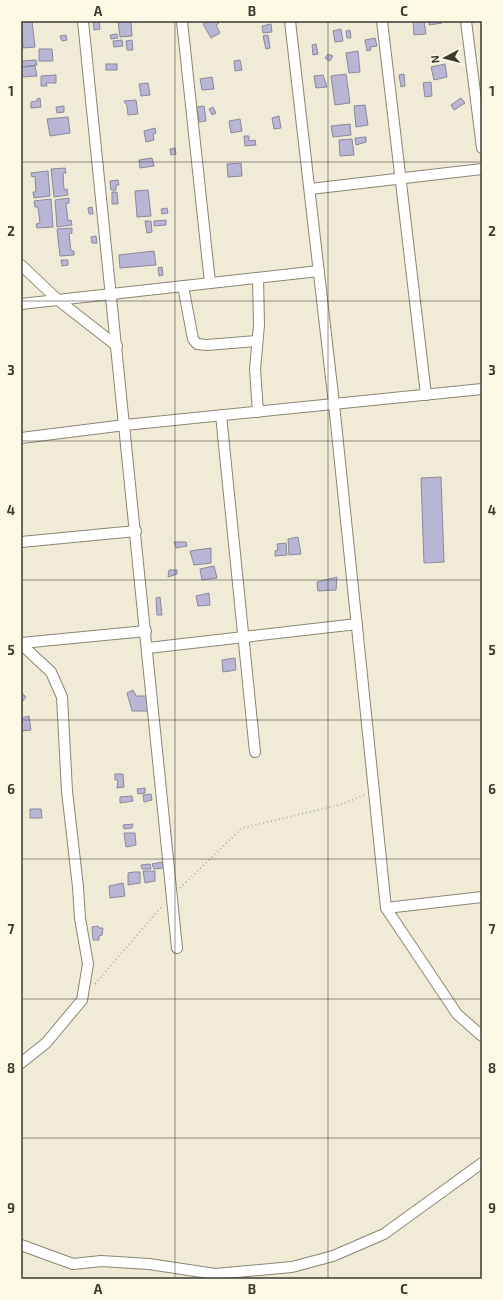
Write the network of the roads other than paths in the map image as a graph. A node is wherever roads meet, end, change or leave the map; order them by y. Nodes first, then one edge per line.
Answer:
1 (83, 21) edge
2 (182, 21) edge
3 (290, 21) edge
4 (382, 21) edge
5 (466, 21) edge
6 (482, 148) edge
7 (482, 169) edge
8 (401, 178) junction
9 (310, 189) junction
10 (21, 265) edge
11 (319, 272) junction
12 (258, 278) junction
13 (210, 283) junction
14 (183, 286) junction
15 (112, 294) junction
16 (58, 300) junction
17 (21, 304) edge
18 (257, 341) junction
19 (117, 346) junction
20 (482, 389) edge
21 (426, 395) junction
22 (334, 404) junction
23 (258, 412) junction
24 (221, 415) junction
25 (125, 425) junction
26 (21, 438) edge
27 (136, 531) junction
28 (21, 542) edge
29 (357, 624) junction
30 (146, 631) junction
31 (243, 637) junction
32 (21, 644) edge
33 (148, 648) junction
34 (255, 752) dead end
35 (482, 897) edge
36 (386, 908) junction
37 (177, 948) dead end
38 (482, 1036) edge
39 (21, 1063) edge
40 (482, 1163) edge
41 (21, 1245) edge

1 - 15 street
2 - 13 street
3 - 9 street
4 - 8 street
5 - 6 street
7 - 8 street
8 - 9 street
8 - 21 street
9 - 11 street
10 - 16 street
11 - 12 street
11 - 22 street
12 - 13 street
12 - 18 street
13 - 14 street
14 - 15 street
14 - 18 street
15 - 16 street
15 - 19 street
16 - 17 street
16 - 19 street
18 - 23 street
19 - 25 street
20 - 21 street
21 - 22 street
22 - 23 street
22 - 29 street
23 - 24 street
24 - 25 street
24 - 31 street
25 - 26 street
25 - 27 street
27 - 28 street
27 - 30 street
29 - 31 street
29 - 36 street
30 - 32 street
30 - 33 street
31 - 33 street
31 - 34 street
32 - 39 street
33 - 37 street
35 - 36 street
36 - 38 street
40 - 41 street

